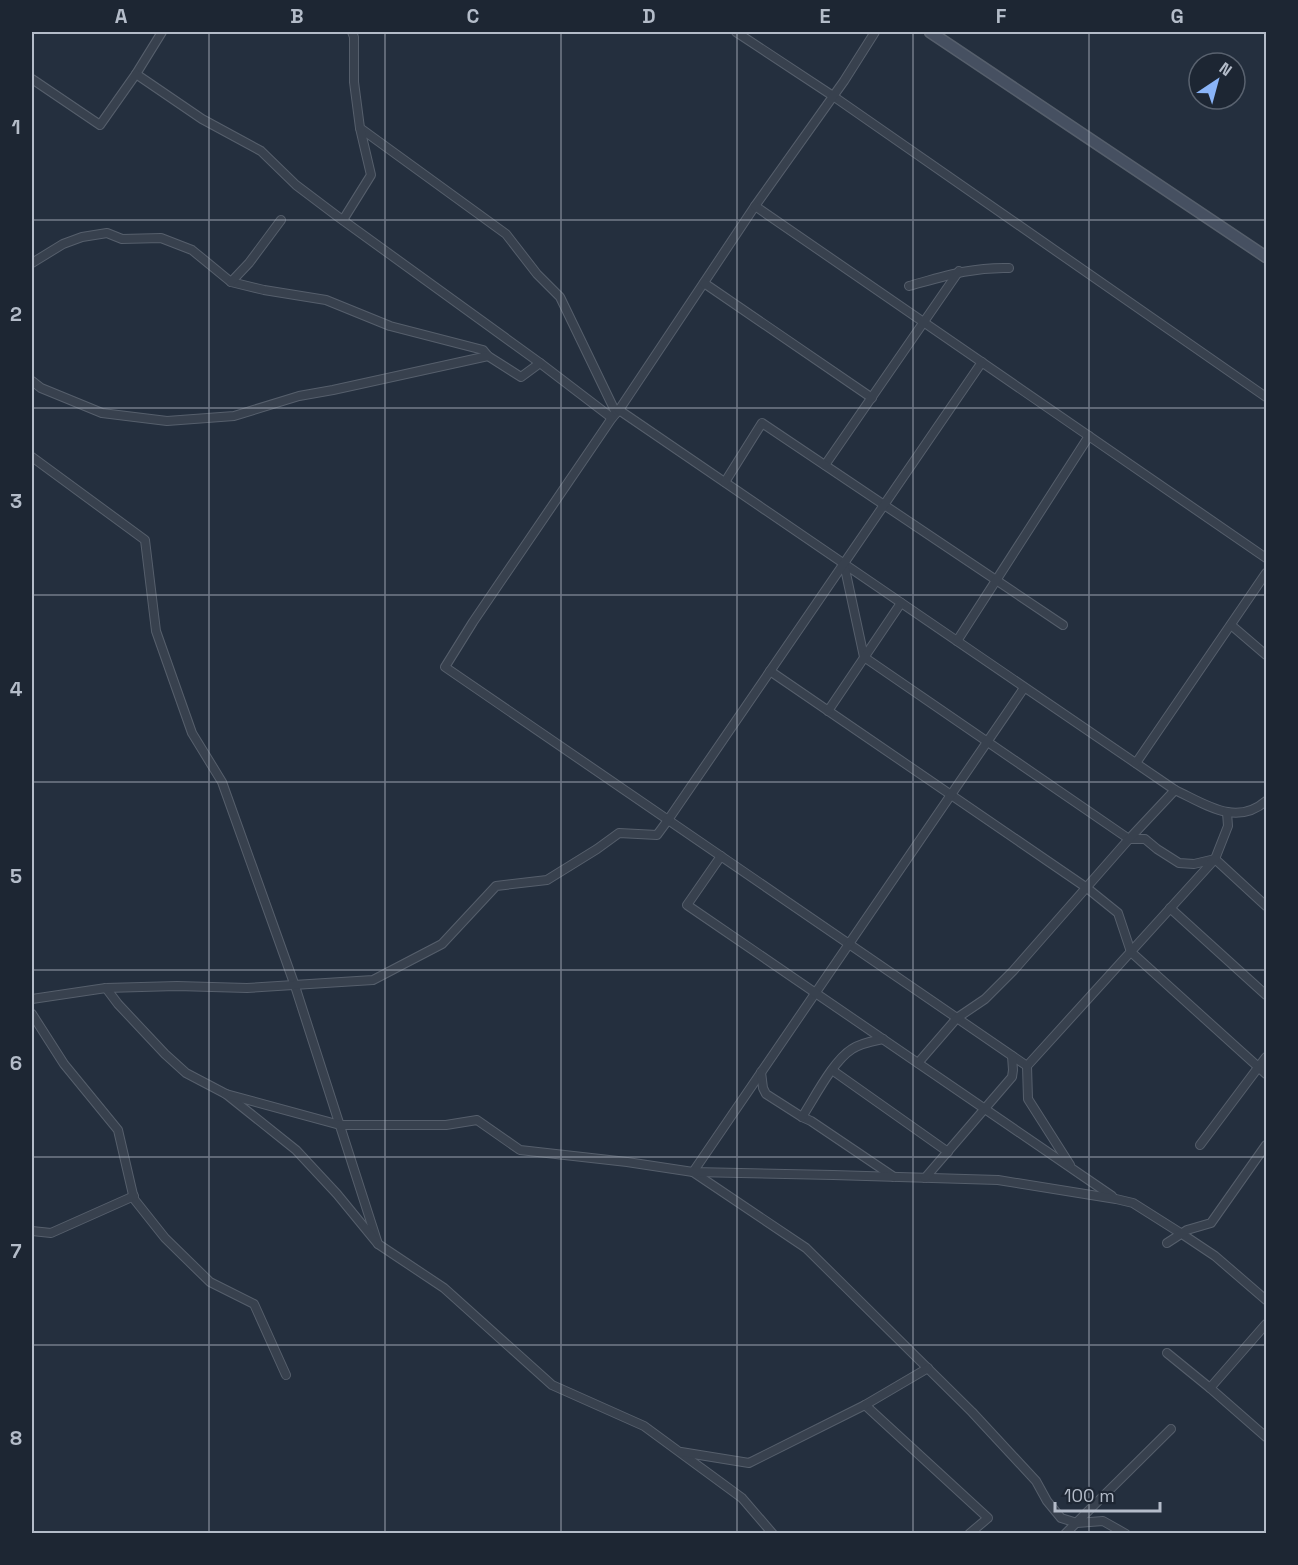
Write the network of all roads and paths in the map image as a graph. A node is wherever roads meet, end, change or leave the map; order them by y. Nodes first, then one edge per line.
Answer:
1 (162, 32) edge
2 (352, 32) edge
3 (736, 32) edge
4 (876, 32) edge
5 (930, 32) edge
6 (136, 74) junction
7 (32, 79) edge
8 (833, 96) junction
9 (360, 128) junction
10 (754, 206) junction
11 (281, 219) dead end
12 (343, 220) junction
13 (1266, 257) edge
14 (32, 263) edge
15 (1009, 268) dead end
16 (959, 271) junction
17 (231, 282) junction
18 (704, 282) junction
19 (909, 286) dead end
20 (924, 322) junction
21 (488, 356) junction
22 (982, 362) junction
23 (540, 363) junction
24 (32, 381) edge
25 (872, 398) junction
26 (1266, 398) edge
27 (616, 413) junction
28 (1089, 436) junction
29 (32, 457) edge
30 (825, 465) junction
31 (725, 482) junction
32 (884, 505) junction
33 (1266, 558) edge
34 (844, 564) junction
35 (1266, 573) edge
36 (996, 581) junction
37 (901, 603) junction
38 (1063, 625) dead end
39 (1231, 625) junction
40 (957, 641) junction
41 (1266, 655) edge
42 (864, 657) junction
43 (770, 671) junction
44 (1024, 688) junction
45 (828, 711) junction
46 (988, 741) junction
47 (1136, 763) junction
48 (1175, 790) junction
49 (951, 795) junction
50 (1266, 801) edge
51 (1227, 813) junction
52 (668, 820) junction
53 (1130, 839) junction
54 (721, 856) junction
55 (1215, 859) junction
56 (1087, 888) junction
57 (1265, 901) edge
58 (1170, 908) junction
59 (849, 944) junction
60 (1131, 952) junction
61 (295, 986) junction
62 (106, 988) junction
63 (816, 993) junction
64 (1266, 995) edge
65 (32, 999) edge
66 (32, 1014) edge
67 (957, 1018) junction
68 (883, 1039) junction
69 (1012, 1056) junction
70 (1266, 1057) edge
71 (918, 1063) junction
72 (1027, 1066) junction
73 (1258, 1067) junction
74 (832, 1070) junction
75 (761, 1072) junction
76 (1266, 1074) edge
77 (226, 1094) junction
78 (985, 1109) junction
79 (802, 1117) junction
80 (339, 1125) junction
81 (1200, 1144) dead end
82 (1266, 1145) edge
83 (948, 1152) junction
84 (1072, 1168) junction
85 (693, 1172) junction
86 (894, 1177) junction
87 (925, 1178) junction
88 (134, 1196) junction
89 (1116, 1199) junction
90 (32, 1231) edge
91 (1182, 1234) junction
92 (1167, 1243) dead end
93 (378, 1244) junction
94 (1266, 1300) edge
95 (1266, 1324) edge
96 (1167, 1353) dead end
97 (928, 1368) junction
98 (286, 1375) dead end
99 (1210, 1388) junction
100 (865, 1405) junction
101 (1171, 1429) dead end
102 (1266, 1437) edge
103 (679, 1452) junction
104 (1077, 1523) junction
105 (773, 1533) edge
106 (969, 1533) edge
107 (1065, 1533) edge
108 (1126, 1533) edge

1 - 6 street
2 - 9 street
3 - 8 street
4 - 8 street
5 - 13 main road
6 - 7 street
6 - 12 street
8 - 10 street
8 - 26 street
9 - 12 street
9 - 27 street
10 - 18 street
10 - 20 street
11 - 17 street
12 - 23 street
14 - 17 street
15 - 16 street
16 - 19 street
16 - 20 street
17 - 21 street
18 - 25 street
18 - 27 street
20 - 22 street
20 - 25 street
21 - 23 street
21 - 24 street
22 - 28 street
22 - 32 street
23 - 27 street
25 - 30 street
27 - 31 street
27 - 52 street
28 - 33 street
28 - 36 street
29 - 61 street
30 - 31 street
30 - 32 street
31 - 34 street
32 - 34 street
32 - 36 street
34 - 37 street
34 - 42 street
34 - 43 street
35 - 39 street
36 - 38 street
36 - 40 street
37 - 40 street
37 - 42 street
39 - 41 street
39 - 47 street
40 - 44 street
42 - 45 street
42 - 46 street
43 - 45 street
43 - 52 street
44 - 46 street
44 - 47 street
45 - 49 street
46 - 49 street
46 - 53 street
47 - 48 street
48 - 51 street
48 - 53 street
49 - 56 street
49 - 59 street
50 - 51 street
51 - 55 street
52 - 54 street
52 - 61 street
53 - 55 street
53 - 56 street
54 - 59 street
54 - 63 street
55 - 57 street
55 - 58 street
56 - 60 street
56 - 67 street
58 - 60 street
58 - 64 street
59 - 63 street
59 - 67 street
60 - 72 street
60 - 73 street
61 - 62 street
61 - 80 street
62 - 65 street
62 - 77 street
63 - 68 street
63 - 75 street
66 - 88 street
67 - 69 street
67 - 71 street
68 - 71 street
68 - 74 street
69 - 72 street
69 - 78 street
70 - 73 street
71 - 78 street
72 - 84 street
73 - 76 street
73 - 81 street
74 - 79 street
74 - 83 street
75 - 79 street
75 - 85 street
77 - 80 street
77 - 93 street
78 - 83 street
78 - 84 street
79 - 86 street
80 - 85 street
80 - 93 street
82 - 91 street
83 - 87 street
84 - 89 street
85 - 86 street
85 - 97 street
86 - 87 street
87 - 89 street
88 - 90 street
88 - 98 street
89 - 91 street
91 - 92 street
91 - 94 street
93 - 103 street
95 - 99 street
96 - 99 street
97 - 100 street
97 - 104 street
99 - 102 street
100 - 103 street
100 - 106 street
101 - 104 street
103 - 105 street
104 - 107 street
104 - 108 street

